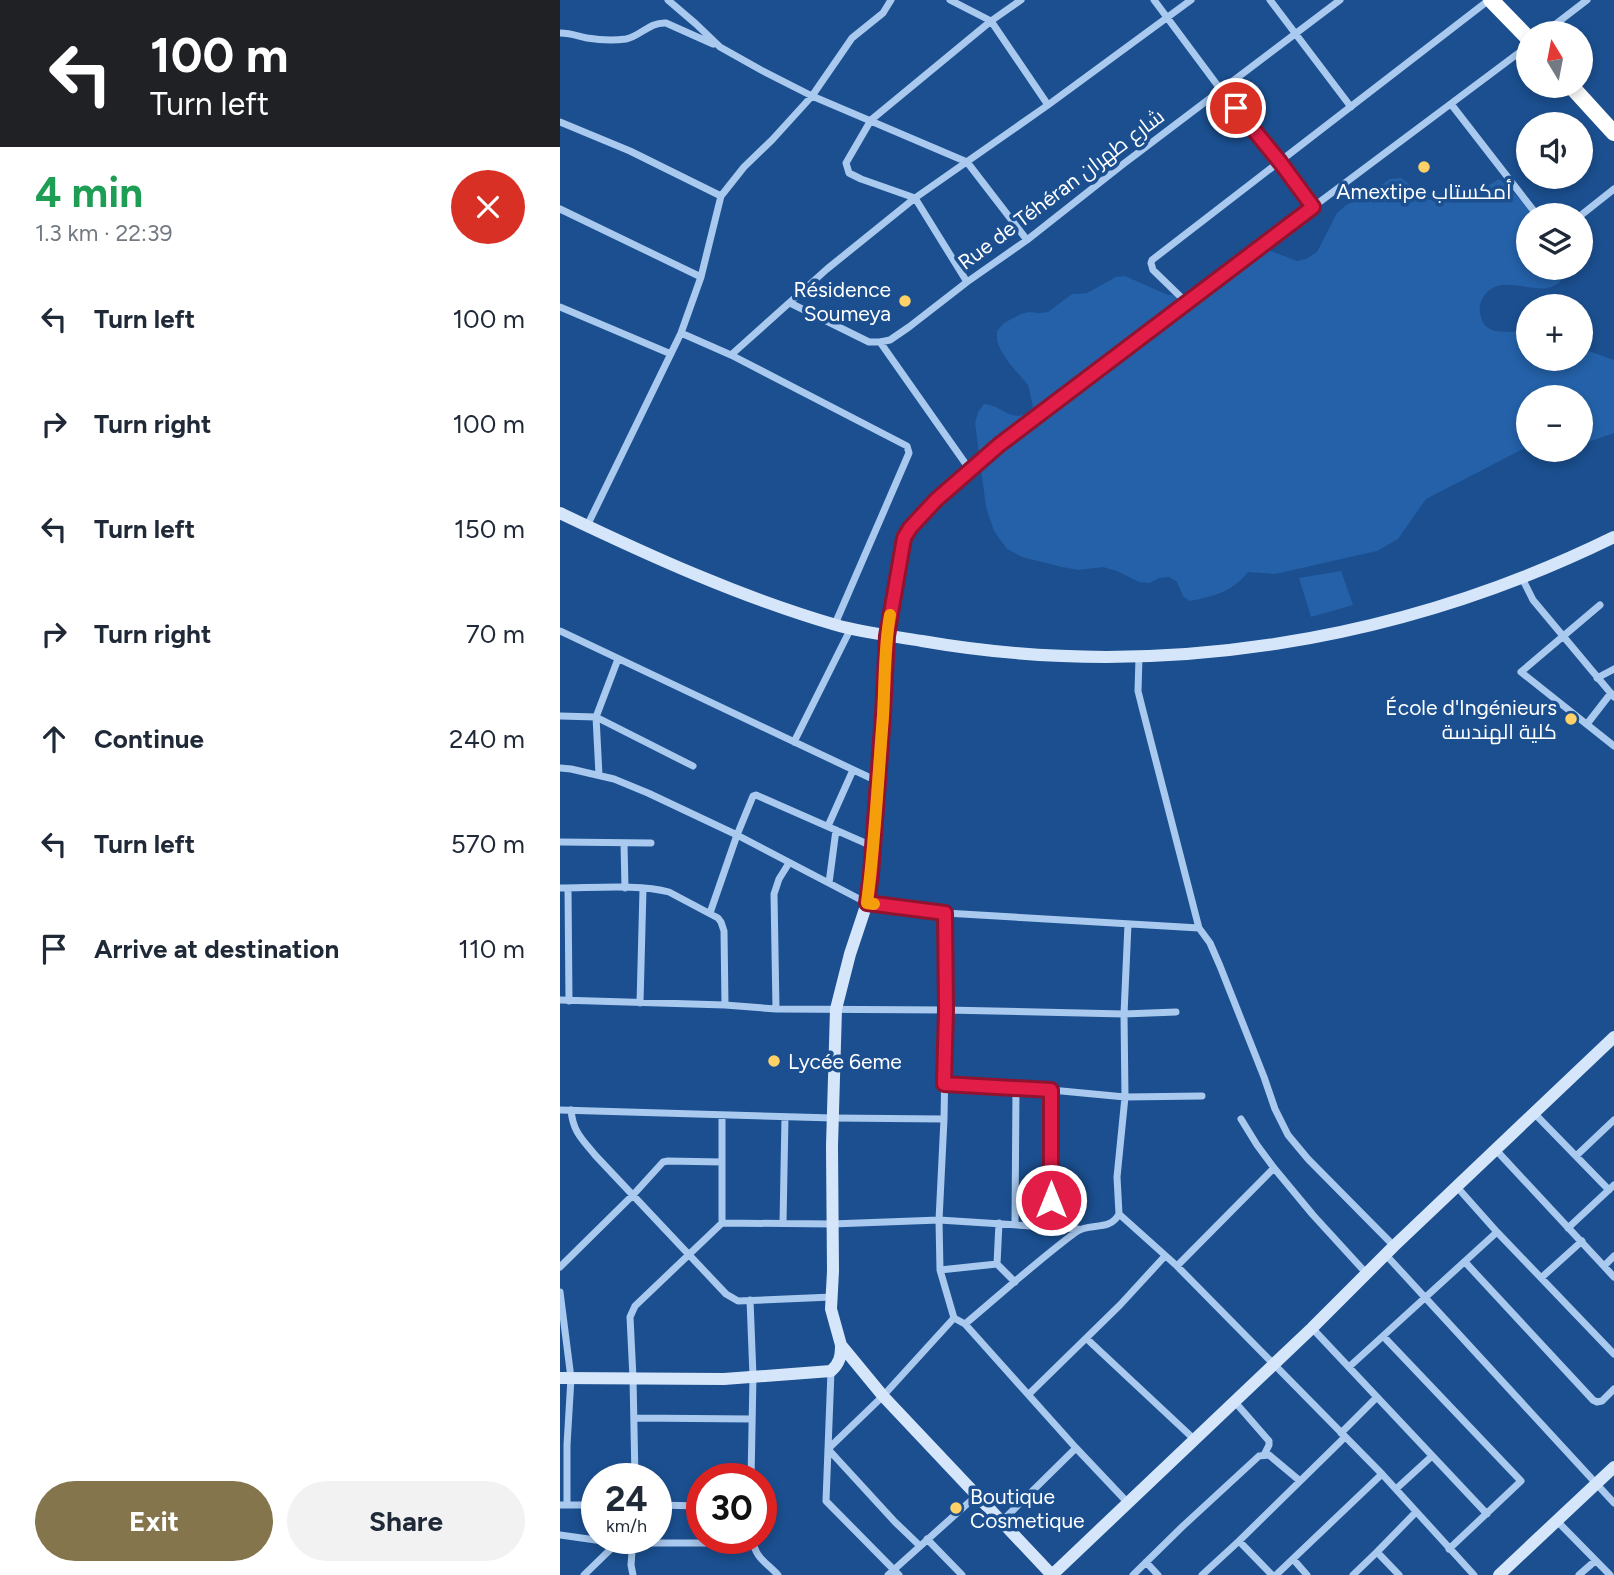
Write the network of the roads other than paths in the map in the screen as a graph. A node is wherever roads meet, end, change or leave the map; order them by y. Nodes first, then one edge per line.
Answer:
1 (668, 0) edge
2 (891, 0) edge
3 (950, 0) edge
4 (1021, 0) edge
5 (1154, 0) edge
6 (1191, 0) edge
7 (1270, 0) edge
8 (1340, 0) edge
9 (1490, 0) edge
10 (1583, 1) edge
11 (1167, 18) junction
12 (991, 21) junction
13 (1559, 21) edge
14 (1516, 26) edge
15 (560, 33) edge
16 (1296, 34) junction
17 (720, 47) junction
18 (1516, 55) edge
19 (1221, 90) junction
20 (812, 96) junction
21 (1583, 98) edge
22 (1451, 104) junction
23 (1048, 105) junction
24 (1351, 107) junction
25 (871, 120) junction
26 (560, 121) edge
27 (1614, 133) edge
28 (967, 162) junction
29 (1280, 162) junction
30 (1614, 189) edge
31 (721, 196) junction
32 (915, 198) junction
33 (1528, 203) edge
34 (1593, 206) edge
35 (1313, 207) junction
36 (560, 209) edge
37 (1027, 240) junction
38 (701, 276) junction
39 (967, 282) junction
40 (1186, 302) junction
41 (790, 303) junction
42 (560, 307) edge
43 (681, 333) junction
44 (880, 342) junction
45 (671, 354) junction
46 (731, 355) junction
47 (970, 470) junction
48 (561, 517) edge
49 (587, 526) junction
50 (1614, 537) edge
51 (1522, 578) junction
52 (1600, 605) dead end
53 (835, 624) junction
54 (852, 628) junction
55 (560, 631) edge
56 (887, 636) junction
57 (1563, 637) junction
58 (1139, 657) junction
59 (618, 659) junction
60 (1614, 669) edge
61 (1597, 678) junction
62 (1612, 695) edge
63 (560, 716) edge
64 (596, 717) junction
65 (1587, 724) junction
66 (794, 743) junction
67 (1614, 746) edge
68 (693, 766) dead end
69 (560, 768) edge
70 (853, 770) junction
71 (599, 775) junction
72 (877, 781) junction
73 (832, 828) junction
74 (737, 835) junction
75 (560, 842) edge
76 (624, 843) junction
77 (651, 843) dead end
78 (872, 846) junction
79 (789, 863) junction
80 (829, 883) junction
81 (564, 888) edge
82 (625, 888) junction
83 (643, 889) junction
84 (867, 903) junction
85 (710, 912) junction
86 (945, 913) junction
87 (1128, 924) junction
88 (1199, 928) junction
89 (560, 1000) edge
90 (569, 1001) junction
91 (640, 1003) junction
92 (725, 1006) junction
93 (776, 1009) junction
94 (836, 1009) junction
95 (946, 1010) junction
96 (1176, 1012) dead end
97 (1125, 1014) junction
98 (1614, 1037) edge
99 (944, 1084) junction
100 (1016, 1088) junction
101 (1051, 1090) junction
102 (1125, 1097) junction
103 (1202, 1097) dead end
104 (560, 1110) edge
105 (571, 1110) junction
106 (1534, 1114) junction
107 (722, 1116) junction
108 (785, 1117) junction
109 (833, 1118) junction
110 (944, 1119) junction
111 (1241, 1119) dead end
112 (1614, 1120) edge
113 (1496, 1150) junction
114 (1576, 1156) junction
115 (722, 1162) junction
116 (1274, 1168) junction
117 (1457, 1186) junction
118 (1612, 1188) edge
119 (632, 1195) junction
120 (1119, 1214) junction
121 (939, 1220) junction
122 (722, 1223) junction
123 (783, 1223) junction
124 (999, 1223) junction
125 (832, 1224) junction
126 (1014, 1224) junction
127 (1051, 1227) junction
128 (1568, 1228) junction
129 (1079, 1229) junction
130 (1497, 1232) junction
131 (1582, 1241) junction
132 (1390, 1250) junction
133 (689, 1254) junction
134 (1165, 1256) junction
135 (1614, 1256) edge
136 (1465, 1262) junction
137 (997, 1264) junction
138 (560, 1266) edge
139 (1177, 1266) junction
140 (1604, 1266) junction
141 (940, 1270) junction
142 (1367, 1274) junction
143 (1614, 1277) edge
144 (1541, 1278) junction
145 (1015, 1282) junction
146 (560, 1292) edge
147 (833, 1297) junction
148 (1426, 1298) junction
149 (750, 1300) junction
150 (954, 1318) junction
151 (965, 1324) junction
152 (1312, 1328) junction
153 (1383, 1336) junction
154 (1087, 1339) junction
155 (841, 1345) junction
156 (1614, 1354) edge
157 (1273, 1364) junction
158 (1349, 1367) junction
159 (859, 1368) junction
160 (831, 1371) junction
161 (753, 1377) junction
162 (566, 1378) edge
163 (633, 1378) junction
164 (1614, 1389) edge
165 (1029, 1394) junction
166 (883, 1396) junction
167 (1377, 1397) junction
168 (1235, 1402) junction
169 (634, 1418) junction
170 (752, 1419) junction
171 (1343, 1435) junction
172 (1195, 1440) junction
173 (563, 1445) edge
174 (1076, 1448) junction
175 (828, 1449) junction
176 (1264, 1455) junction
177 (1432, 1456) junction
178 (635, 1463) edge
179 (751, 1463) edge
180 (1614, 1467) edge
181 (1382, 1474) junction
182 (1300, 1481) junction
183 (1596, 1484) junction
184 (1396, 1489) junction
185 (976, 1496) junction
186 (1128, 1503) junction
187 (1614, 1503) edge
188 (563, 1505) edge
189 (581, 1505) edge
190 (1416, 1512) junction
191 (1487, 1514) junction
192 (1557, 1521) junction
193 (1002, 1522) junction
194 (560, 1535) edge
195 (581, 1538) edge
196 (927, 1539) junction
197 (1240, 1541) junction
198 (919, 1545) junction
199 (1449, 1549) junction
200 (1377, 1552) junction
201 (606, 1554) edge
202 (632, 1554) edge
203 (756, 1554) edge
204 (1293, 1559) junction
205 (1595, 1561) junction
206 (1146, 1562) junction
207 (773, 1573) edge
208 (893, 1573) edge
209 (584, 1575) edge
210 (633, 1575) edge
211 (962, 1575) edge
212 (1052, 1575) edge
213 (1133, 1575) edge
214 (1158, 1575) edge
215 (1202, 1575) edge
216 (1274, 1575) edge
217 (1307, 1575) edge
218 (1353, 1575) edge
219 (1399, 1575) edge
220 (1474, 1575) edge
221 (1499, 1575) edge
222 (1579, 1575) edge
223 (1610, 1575) edge

1 - 17 street
2 - 20 street
3 - 12 street
4 - 12 street
5 - 11 street
6 - 11 street
7 - 16 street
8 - 16 street, Rue de Téhéran شارع طهران
9 - 14 highway
9 - 24 street
10 - 13 street
11 - 19 street
11 - 23 street
12 - 23 street
12 - 25 street
15 - 17 street
16 - 19 street, Rue de Téhéran شارع طهران
16 - 24 street
17 - 20 street
18 - 22 street
19 - 29 street
19 - 37 street, Rue de Téhéran شارع طهران
20 - 25 street
20 - 31 street
21 - 27 highway
22 - 33 street
22 - 35 street
23 - 28 street
24 - 29 street
25 - 28 street
25 - 32 street
26 - 31 street
28 - 32 street
28 - 37 street
29 - 35 street
29 - 40 street
30 - 34 street
31 - 38 street
32 - 39 street
32 - 41 street
35 - 40 street
36 - 38 street
37 - 39 street, Rue de Téhéran شارع طهران
38 - 43 street
39 - 44 street, Rue de Téhéran شارع طهران
40 - 47 street
41 - 44 street
41 - 46 street
42 - 45 street
43 - 45 street
43 - 46 street
44 - 47 street
45 - 49 street
46 - 53 street
47 - 56 street
48 - 49 street
49 - 53 street
50 - 51 street
51 - 57 street
51 - 58 street
52 - 57 street
53 - 54 street
54 - 56 street
54 - 66 street
55 - 59 street
56 - 58 street
56 - 72 street
57 - 61 street
57 - 65 street
58 - 88 street
59 - 64 street
59 - 66 street
60 - 61 street
61 - 62 street
62 - 65 street
63 - 64 street
64 - 68 street
64 - 71 street
65 - 67 street
66 - 70 street
69 - 71 street
70 - 72 street
70 - 73 street
71 - 74 street
72 - 78 street
73 - 74 street
73 - 78 street
73 - 80 street
74 - 79 street
74 - 85 street
75 - 76 street
76 - 77 street
76 - 82 street
78 - 84 street
79 - 80 street
79 - 93 street
80 - 84 street
81 - 82 street
81 - 90 street
82 - 83 street
83 - 85 street
83 - 91 street
84 - 86 street
84 - 94 street
85 - 92 street
86 - 87 street
86 - 95 street
87 - 88 street
87 - 97 street
88 - 132 street
89 - 90 street
90 - 91 street
91 - 92 street
92 - 93 street
93 - 94 street
94 - 95 street
94 - 109 street
95 - 97 street
95 - 99 street
96 - 97 street
97 - 102 street
98 - 106 street
99 - 100 street
99 - 110 street
100 - 101 street
100 - 126 street
101 - 102 street
101 - 127 street
102 - 103 street
102 - 120 street
104 - 105 street
105 - 107 street
105 - 119 street
106 - 113 street
106 - 114 street
107 - 108 street
107 - 115 street
108 - 109 street
108 - 123 street
109 - 110 street
109 - 125 street
110 - 121 street
111 - 116 street
112 - 114 street
113 - 117 street
113 - 128 street
114 - 118 street
115 - 119 street
115 - 122 street
116 - 139 street
116 - 142 street
117 - 130 street
117 - 132 street
118 - 128 street
119 - 133 street
119 - 138 street
120 - 129 street
120 - 134 street
121 - 124 street
121 - 125 street
121 - 141 street
122 - 123 street
122 - 133 street
123 - 125 street
124 - 126 street
124 - 137 street
125 - 147 street
126 - 127 street
127 - 129 street
128 - 131 street
129 - 145 street
130 - 136 street
130 - 144 street
131 - 140 street
131 - 144 street
132 - 142 street
132 - 148 street
133 - 149 street
133 - 163 street
134 - 139 street
134 - 154 street
135 - 140 street
136 - 148 street
136 - 164 street
137 - 141 street
137 - 145 street
139 - 157 street
140 - 143 street
141 - 150 street
142 - 152 street
144 - 156 street
145 - 151 street
146 - 162 street
147 - 149 street
147 - 155 street
148 - 153 street
148 - 183 street
149 - 161 street
150 - 151 street
150 - 166 street
151 - 165 street
152 - 157 street
152 - 158 street
153 - 158 street
153 - 191 street
154 - 165 street
154 - 172 street
155 - 159 street
155 - 160 street
157 - 168 street
157 - 171 street
158 - 167 street
159 - 160 street
159 - 166 street
160 - 161 street
160 - 175 street
161 - 163 street
161 - 170 street
162 - 163 street
162 - 173 street
163 - 169 street
165 - 174 street
166 - 175 street
166 - 185 street
167 - 171 street
167 - 177 street
168 - 172 street
168 - 176 street
169 - 170 street
169 - 178 street
170 - 179 street
171 - 181 street
171 - 182 street
172 - 186 street
173 - 188 street
174 - 186 street
174 - 193 street
175 - 198 street
175 - 208 street
176 - 182 street
176 - 206 street
177 - 184 street
177 - 191 street
180 - 183 street
181 - 184 street
181 - 204 street
182 - 197 street
183 - 187 street
183 - 192 street
184 - 190 street
185 - 193 street
185 - 196 street
186 - 212 street
188 - 189 street
190 - 199 street
190 - 200 street
191 - 199 street
192 - 205 street
192 - 221 street
193 - 212 street
194 - 195 street
196 - 198 street
196 - 211 street
197 - 215 street
197 - 216 street
198 - 208 street
199 - 220 street
200 - 218 street
200 - 219 street
201 - 209 street
202 - 210 street
203 - 207 street
204 - 216 street
204 - 217 street
205 - 222 street
205 - 223 street
206 - 213 street
206 - 214 street

